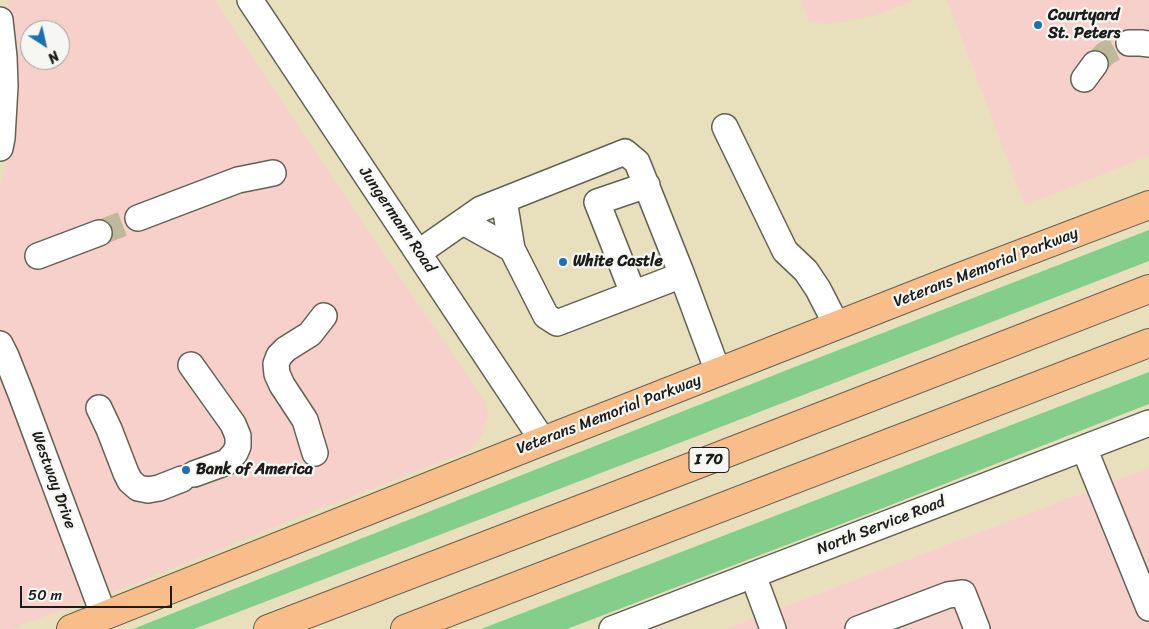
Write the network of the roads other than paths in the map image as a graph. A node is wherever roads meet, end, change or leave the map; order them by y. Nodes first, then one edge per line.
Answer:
1 (250, 0) edge
2 (0, 20) edge
3 (724, 127) dead end
4 (0, 148) edge
5 (273, 173) dead end
6 (647, 186) junction
7 (504, 200) junction
8 (1149, 205) edge
9 (138, 218) tunnel mouth
10 (463, 222) junction
11 (99, 233) tunnel mouth
12 (512, 249) junction
13 (418, 253) junction
14 (38, 256) dead end
15 (682, 275) junction
16 (1149, 289) edge
17 (633, 294) junction
18 (324, 316) dead end
19 (837, 326) junction
20 (1149, 342) edge
21 (0, 344) edge
22 (191, 365) dead end
23 (718, 372) junction
24 (99, 408) dead end
25 (1149, 423) edge
26 (543, 441) junction
27 (1084, 448) junction
28 (315, 453) dead end
29 (753, 575) junction
30 (1149, 608) edge
31 (104, 616) junction
32 (71, 629) edge
33 (268, 629) edge
34 (405, 629) edge
35 (612, 629) edge
36 (773, 629) edge
37 (858, 629) edge
38 (977, 629) edge

1 - 13 street, Jungermann Road
2 - 4 street
3 - 19 street
5 - 9 street
6 - 7 street
6 - 15 street
6 - 17 street
7 - 10 street
7 - 12 street
8 - 19 main road, Veterans Memorial Parkway
10 - 12 street
10 - 13 street
11 - 14 street
12 - 17 street
13 - 26 street, Jungermann Road
15 - 17 street
15 - 23 street
16 - 33 main road, I 70
18 - 28 street
19 - 23 main road, Veterans Memorial Parkway
20 - 34 main road
21 - 31 street, Westway Drive
22 - 24 street
23 - 26 main road, Veterans Memorial Parkway
25 - 27 street, North Service Road
26 - 31 main road, Veterans Memorial Parkway
27 - 29 street, North Service Road
27 - 30 street
29 - 35 street, North Service Road
29 - 36 street
31 - 32 main road, Veterans Memorial Parkway
37 - 38 street

